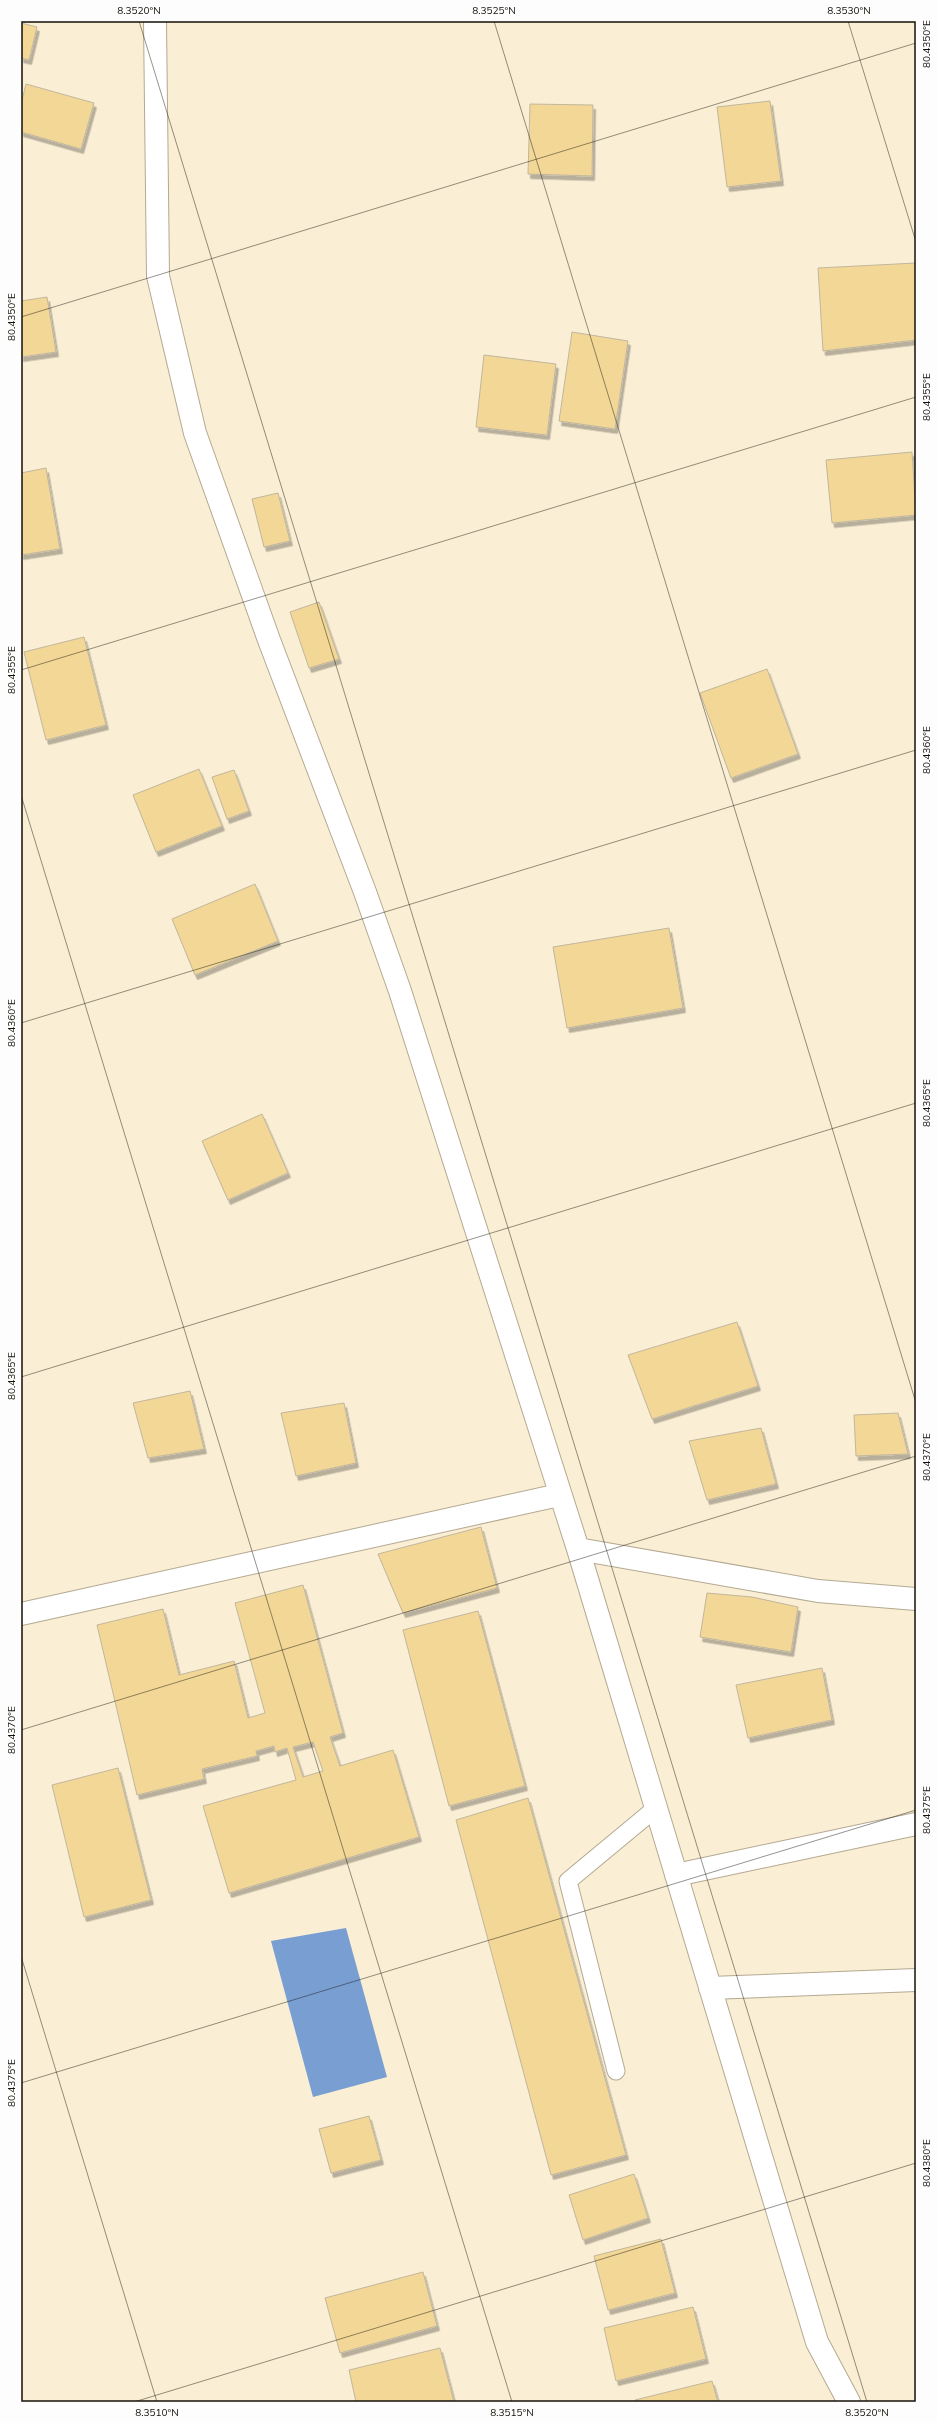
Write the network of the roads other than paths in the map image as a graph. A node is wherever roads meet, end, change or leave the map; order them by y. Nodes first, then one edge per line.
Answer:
1 (155, 21) edge
2 (559, 1496) junction
3 (578, 1548) junction
4 (916, 1599) edge
5 (21, 1614) edge
6 (656, 1808) junction
7 (916, 1824) edge
8 (676, 1875) junction
9 (916, 1980) edge
10 (710, 1988) junction
11 (616, 2071) dead end
12 (849, 2402) edge

1 - 2 street
2 - 3 street
2 - 5 street
3 - 4 street
3 - 6 street
6 - 8 street
6 - 11 lane
7 - 8 street
8 - 10 street
9 - 10 street
10 - 12 street

